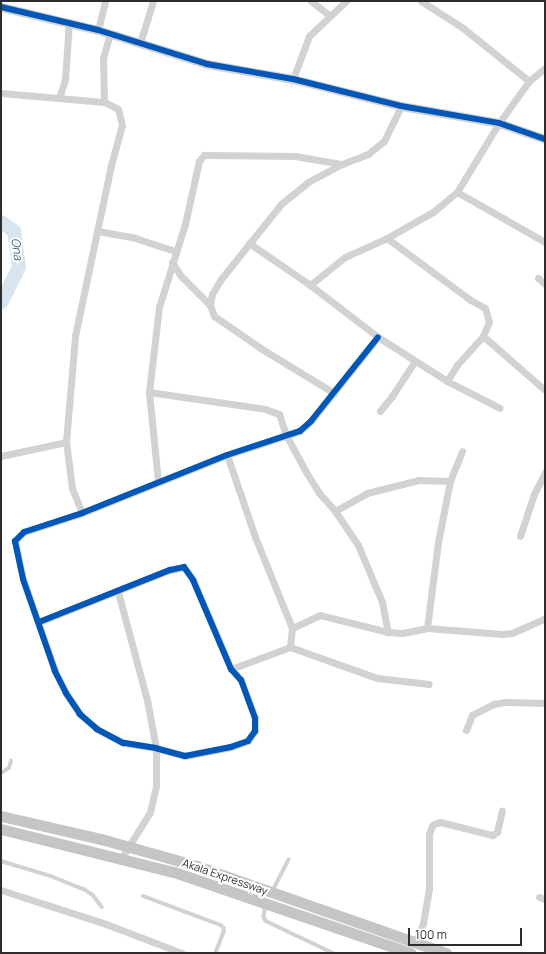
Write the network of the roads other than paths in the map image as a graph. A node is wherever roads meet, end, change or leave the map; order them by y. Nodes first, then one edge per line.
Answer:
1 (105, 1) edge
2 (153, 1) edge
3 (311, 1) edge
4 (346, 1) edge
5 (421, 1) edge
6 (1, 7) edge
7 (330, 16) junction
8 (69, 22) junction
9 (98, 30) junction
10 (110, 34) junction
11 (140, 43) junction
12 (545, 68) edge
13 (293, 79) junction
14 (529, 81) junction
15 (1, 93) edge
16 (59, 98) junction
17 (104, 102) junction
18 (401, 106) junction
19 (499, 123) junction
20 (545, 139) edge
21 (342, 164) junction
22 (457, 192) junction
23 (97, 231) junction
24 (388, 238) junction
25 (545, 242) edge
26 (249, 243) junction
27 (175, 251) junction
28 (172, 262) junction
29 (538, 278) dead end
30 (545, 284) edge
31 (310, 285) junction
32 (210, 304) junction
33 (483, 336) junction
34 (378, 337) junction
35 (415, 361) junction
36 (447, 381) junction
37 (545, 390) edge
38 (149, 392) junction
39 (334, 393) junction
40 (500, 408) dead end
41 (380, 411) dead end
42 (286, 435) junction
43 (66, 442) junction
44 (462, 451) dead end
45 (227, 455) junction
46 (1, 456) edge
47 (545, 472) edge
48 (158, 481) junction
49 (450, 481) junction
50 (335, 510) junction
51 (82, 513) junction
52 (520, 536) dead end
53 (118, 592) junction
54 (545, 618) edge
55 (39, 622) junction
56 (292, 628) junction
57 (427, 628) junction
58 (388, 632) junction
59 (290, 647) junction
60 (231, 669) junction
61 (429, 684) dead end
62 (545, 703) edge
63 (466, 730) dead end
64 (156, 748) junction
65 (11, 761) dead end
66 (1, 773) edge
67 (502, 812) dead end
68 (1, 816) edge
69 (1, 829) edge
70 (129, 847) junction
71 (121, 859) junction
72 (288, 860) dead end
73 (1, 861) edge
74 (1, 890) edge
75 (143, 896) dead end
76 (269, 898) junction
77 (102, 907) dead end
78 (413, 948) edge
79 (182, 953) edge
80 (216, 953) edge
81 (333, 953) edge
82 (446, 953) edge

1 - 9 street
2 - 11 street
3 - 7 street
4 - 7 street
5 - 14 street
6 - 8 street
7 - 13 street
8 - 9 street
8 - 16 street
9 - 10 street
10 - 11 street
10 - 17 street
11 - 13 street
12 - 14 street
13 - 18 street
14 - 19 street
15 - 16 street
16 - 17 street
17 - 23 street
18 - 19 street
18 - 21 street
19 - 20 street
19 - 22 street
21 - 26 street
21 - 27 street
22 - 24 street
22 - 25 street
23 - 27 street
23 - 43 street
24 - 31 street
24 - 33 street
26 - 31 street
26 - 32 street
27 - 28 street
28 - 32 street
28 - 38 street
29 - 30 street
31 - 34 street
32 - 39 street
33 - 36 street
33 - 37 street
34 - 35 street
34 - 39 street
35 - 36 street
35 - 41 street
36 - 40 street
38 - 42 street
38 - 48 street
39 - 42 street
42 - 45 street
42 - 50 street
43 - 46 street
43 - 51 street
44 - 49 street
45 - 48 street
45 - 56 street
47 - 52 street
48 - 51 street
49 - 50 street
49 - 57 street
50 - 58 street
51 - 55 street
53 - 55 street
53 - 60 street
53 - 64 street
54 - 57 street
55 - 64 street
56 - 58 street
56 - 59 street
57 - 58 street
59 - 60 street
59 - 61 street
60 - 64 street
62 - 63 street
64 - 70 street
65 - 66 lane
67 - 78 street
68 - 70 main road, Akala Expressway
69 - 71 main road, Akala Expressway
70 - 71 street
70 - 76 main road, Akala Expressway
71 - 76 main road, Akala Expressway
72 - 76 lane
73 - 77 lane
74 - 79 street
75 - 80 lane
76 - 78 main road, Akala Expressway
76 - 81 lane
78 - 82 main road, Akala Expressway

